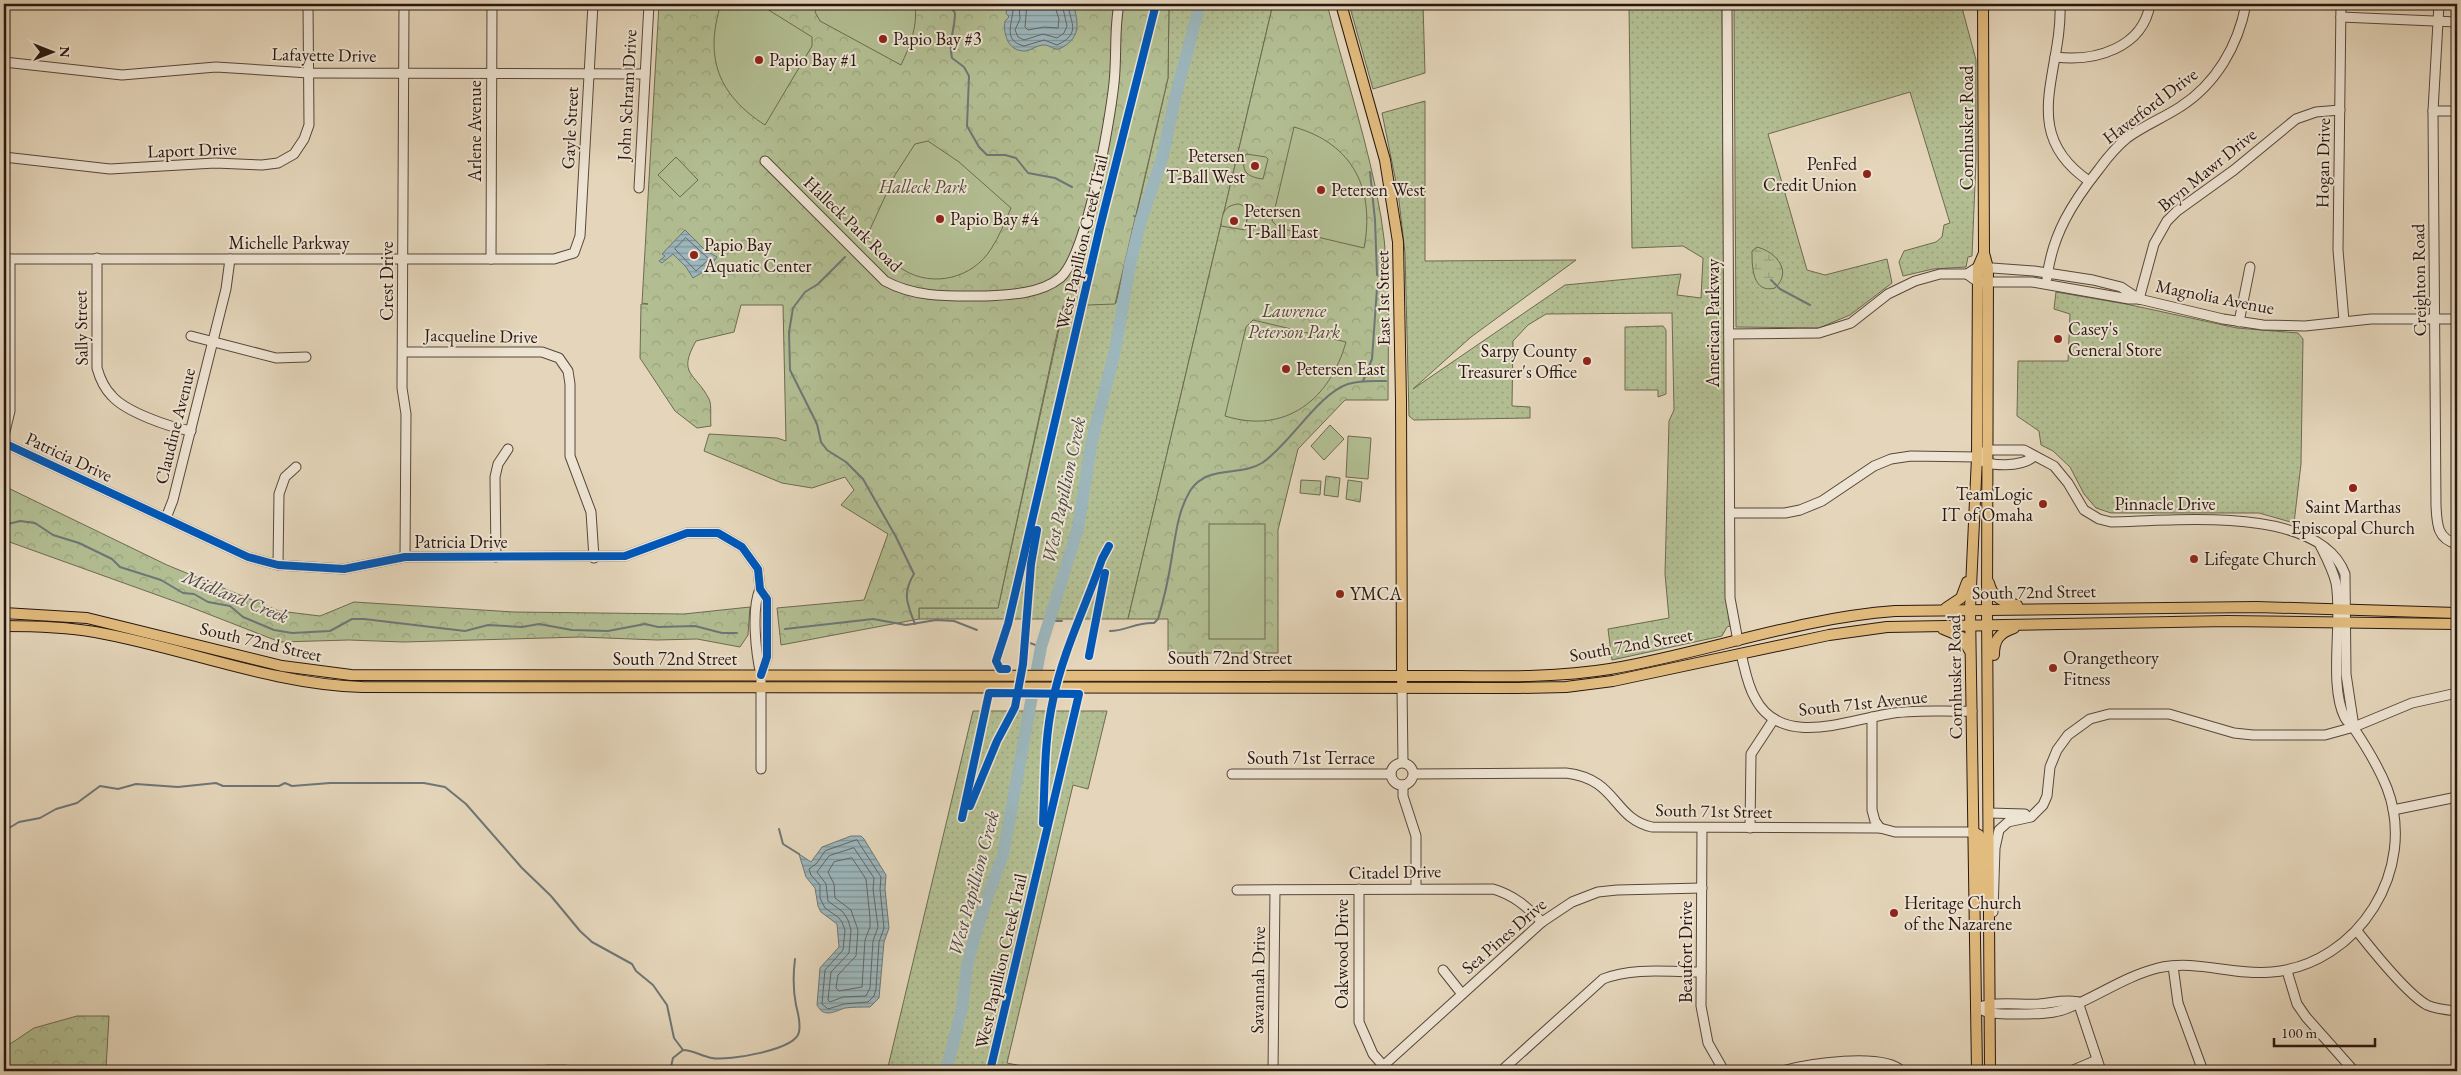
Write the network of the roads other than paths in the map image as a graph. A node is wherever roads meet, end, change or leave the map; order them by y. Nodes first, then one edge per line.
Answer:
1 (308, 4) edge
2 (404, 4) edge
3 (492, 4) edge
4 (593, 4) edge
5 (649, 4) edge
6 (1119, 4) edge
7 (1341, 4) edge
8 (1727, 4) edge
9 (1983, 4) edge
10 (2060, 4) edge
11 (2150, 4) edge
12 (2246, 4) edge
13 (2341, 4) edge
14 (2439, 4) edge
15 (2341, 17) junction
16 (2439, 22) junction
17 (2457, 22) edge
18 (2055, 57) junction
19 (4, 62) edge
20 (589, 72) junction
21 (309, 73) junction
22 (404, 73) junction
23 (492, 73) junction
24 (645, 74) junction
25 (2340, 110) junction
26 (2433, 111) junction
27 (2457, 111) edge
28 (4, 157) edge
29 (765, 161) dead end
30 (2089, 181) junction
31 (639, 188) dead end
32 (574, 253) joint
33 (97, 258) junction
34 (7, 259) edge
35 (230, 259) junction
36 (403, 259) junction
37 (491, 259) junction
38 (2250, 267) dead end
39 (1983, 268) junction
40 (2048, 273) junction
41 (1966, 274) junction
42 (1983, 282) junction
43 (2047, 285) junction
44 (2139, 299) junction
45 (2436, 319) junction
46 (2457, 319) edge
47 (2239, 322) junction
48 (2344, 322) junction
49 (1729, 334) junction
50 (191, 336) dead end
51 (213, 342) junction
52 (403, 352) junction
53 (306, 357) dead end
54 (191, 431) junction
55 (4, 436) edge
56 (4, 443) edge
57 (508, 449) dead end
58 (1988, 450) junction
59 (2034, 456) junction
60 (1976, 457) junction
61 (1988, 464) junction
62 (296, 467) dead end
63 (1730, 513) junction
64 (166, 518) junction
65 (2457, 544) edge
66 (405, 557) junction
67 (496, 557) junction
68 (594, 558) junction
69 (278, 565) junction
70 (1971, 569) junction
71 (1987, 570) junction
72 (2035, 608) junction
73 (1970, 609) junction
74 (1987, 609) junction
75 (1943, 610) junction
76 (2342, 610) junction
77 (4, 613) edge
78 (2457, 613) edge
79 (1835, 619) junction
80 (2342, 623) junction
81 (2457, 624) edge
82 (2021, 625) junction
83 (4, 626) edge
84 (1932, 626) junction
85 (1970, 626) junction
86 (1987, 626) junction
87 (1738, 641) junction
88 (1741, 654) junction
89 (1971, 658) junction
90 (1657, 672) junction
91 (761, 675) junction
92 (1402, 676) junction
93 (761, 687) junction
94 (1402, 688) junction
95 (2457, 693) edge
96 (1972, 711) junction
97 (1872, 717) junction
98 (1774, 719) junction
99 (2354, 727) junction
100 (1403, 762) junction
101 (761, 769) dead end
102 (1232, 774) dead end
103 (1391, 774) junction
104 (1414, 774) junction
105 (1403, 785) junction
106 (2457, 798) edge
107 (2393, 810) junction
108 (2036, 812) junction
109 (1989, 813) junction
110 (1702, 828) junction
111 (1750, 828) junction
112 (1880, 828) junction
113 (1973, 832) junction
114 (1416, 888) junction
115 (1702, 888) junction
116 (1358, 889) junction
117 (1237, 890) dead end
118 (1275, 890) junction
119 (1542, 922) junction
120 (2357, 931) junction
121 (1988, 948) junction
122 (2173, 966) junction
123 (1443, 970) dead end
124 (2287, 971) junction
125 (1701, 972) junction
126 (1462, 994) junction
127 (2078, 1002) junction
128 (1976, 1008) junction
129 (1989, 1009) junction
130 (2457, 1011) edge
131 (2097, 1060) junction
132 (1386, 1069) edge
133 (1273, 1071) edge
134 (1502, 1071) edge
135 (1724, 1071) edge
136 (1782, 1071) edge
137 (1902, 1071) edge
138 (1977, 1071) edge
139 (1990, 1071) edge
140 (2071, 1071) edge
141 (2100, 1071) edge
142 (2203, 1071) edge
143 (2354, 1071) edge

1 - 21 street, Laport Drive
2 - 22 street, Crest Drive
3 - 23 street, Arlene Avenue
4 - 20 street, Gayle Street
5 - 24 street, John Schram Drive
6 - 29 street, Halleck Park Road
7 - 92 main road, East 1st Street
8 - 49 street, American Parkway
9 - 39 main road, Cornhusker Road
10 - 18 street
11 - 18 street
12 - 30 street, Haverford Drive
13 - 15 street, Hogan Drive
14 - 16 street, Creighton Road
15 - 16 street
15 - 25 street, Hogan Drive
16 - 17 street
16 - 26 street, Creighton Road
18 - 30 street
19 - 21 street, Lafayette Drive
20 - 23 street, Lafayette Drive
20 - 24 street, Lafayette Drive
20 - 32 street, Gayle Street
21 - 22 street, Lafayette Drive
21 - 28 street, Laport Drive
22 - 23 street, Lafayette Drive
22 - 36 street, Crest Drive
23 - 37 street, Arlene Avenue
24 - 31 street, John Schram Drive
25 - 44 street, Bryn Mawr Drive
25 - 48 street, Hogan Drive
26 - 27 street
26 - 45 street, Creighton Road
30 - 40 street, Haverford Drive
32 - 37 street, Michelle Parkway
33 - 34 street, Michelle Parkway
33 - 35 street, Michelle Parkway
33 - 54 street, Sally Street
34 - 55 street
35 - 36 street, Michelle Parkway
35 - 51 street, Claudine Avenue
36 - 37 street, Michelle Parkway
36 - 52 street, Crest Drive
38 - 47 street
39 - 40 street, Magnolia Avenue
39 - 41 street
39 - 42 main road, Cornhusker Road
40 - 43 street, Haverford Drive
40 - 44 street, Magnolia Avenue
41 - 42 street
41 - 49 street
42 - 43 street, Magnolia Avenue
42 - 58 main road, Cornhusker Road
42 - 60 main road, Cornhusker Road
43 - 44 street, Magnolia Avenue
44 - 47 street, Magnolia Avenue
45 - 46 street, Magnolia Avenue
45 - 48 street, Magnolia Avenue
45 - 65 street, Creighton Road
47 - 48 street, Magnolia Avenue
49 - 63 street, American Parkway
50 - 51 street
51 - 53 street
51 - 54 street, Claudine Avenue
52 - 66 street, Crest Drive
52 - 68 street, Jacqueline Drive
54 - 64 street, Claudine Avenue
56 - 64 street, Patricia Drive
57 - 67 street
58 - 59 street, Pinnacle Drive
58 - 60 street
58 - 61 main road, Cornhusker Road
59 - 61 street
59 - 76 street, Pinnacle Drive
60 - 61 street
60 - 63 street
60 - 70 main road, Cornhusker Road
61 - 71 main road, Cornhusker Road
62 - 69 street
63 - 87 street, American Parkway
64 - 69 street, Patricia Drive
66 - 67 street, Patricia Drive
66 - 69 street, Patricia Drive
67 - 68 street, Patricia Drive
68 - 91 street, Patricia Drive
70 - 73 main road, Cornhusker Road
70 - 75 main road
71 - 72 main road
71 - 74 main road, Cornhusker Road
72 - 74 main road, South 72nd Street
72 - 76 main road, South 72nd Street
73 - 74 main road, South 72nd Street
73 - 75 main road, South 72nd Street
73 - 85 main road, Cornhusker Road
74 - 86 main road, Cornhusker Road
75 - 79 main road, South 72nd Street
76 - 78 main road, South 72nd Street
76 - 80 street, Pinnacle Drive
77 - 91 main road, South 72nd Street
79 - 87 main road, South 72nd Street
79 - 88 main road
80 - 81 main road, South 72nd Street
80 - 82 main road, South 72nd Street
80 - 99 street, Pinnacle Drive
82 - 86 main road, South 72nd Street
82 - 109 main road
83 - 93 main road, South 72nd Street
84 - 85 main road, South 72nd Street
84 - 88 main road, South 72nd Street
84 - 89 main road
85 - 86 main road, South 72nd Street
85 - 89 main road, Cornhusker Road
86 - 109 main road, Cornhusker Road
87 - 90 main road
87 - 92 main road, South 72nd Street
88 - 90 main road, South 72nd Street
88 - 98 street, South 71st Avenue
89 - 96 main road, Cornhusker Road
90 - 94 main road, South 72nd Street
91 - 92 main road, South 72nd Street
91 - 93 street, Patricia Drive
92 - 94 main road, East 1st Street
93 - 94 main road, South 72nd Street
93 - 101 street, Patricia Drive
94 - 100 street
95 - 99 street
96 - 97 street, South 71st Avenue
96 - 113 main road, Cornhusker Road
97 - 98 street, South 71st Avenue
97 - 112 street
98 - 111 street
99 - 107 street, Pinnacle Drive
99 - 108 street
100 - 103 street
100 - 104 street
102 - 103 street, South 71st Terrace
103 - 105 street
104 - 105 street
104 - 110 street, South 71st Street
105 - 114 street
106 - 107 street
107 - 120 street, Pinnacle Drive
108 - 109 street
108 - 121 street
109 - 121 main road, Cornhusker Road
110 - 111 street, South 71st Street
110 - 115 street, Beaufort Drive
111 - 112 street, South 71st Street
112 - 113 street, South 71st Street
113 - 121 main road
113 - 128 main road, Cornhusker Road
114 - 116 street, Citadel Drive
114 - 119 street, Citadel Drive
115 - 119 street, Sea Pines Drive
115 - 125 street, Beaufort Drive
116 - 118 street, Citadel Drive
116 - 132 street, Oakwood Drive
117 - 118 street, Citadel Drive
118 - 133 street, Savannah Drive
119 - 126 street, Sea Pines Drive
120 - 124 street, Pinnacle Drive
120 - 130 street
121 - 129 main road, Cornhusker Road
122 - 124 street, Pinnacle Drive
122 - 127 street, Pinnacle Drive
122 - 142 street
123 - 126 street
124 - 143 street
125 - 134 street
125 - 135 street, Beaufort Drive
126 - 132 street, Sea Pines Drive
127 - 129 street, Pinnacle Drive
127 - 131 street
128 - 129 street
128 - 138 main road, Cornhusker Road
129 - 139 main road, Cornhusker Road
131 - 140 street
131 - 141 street
136 - 137 street

